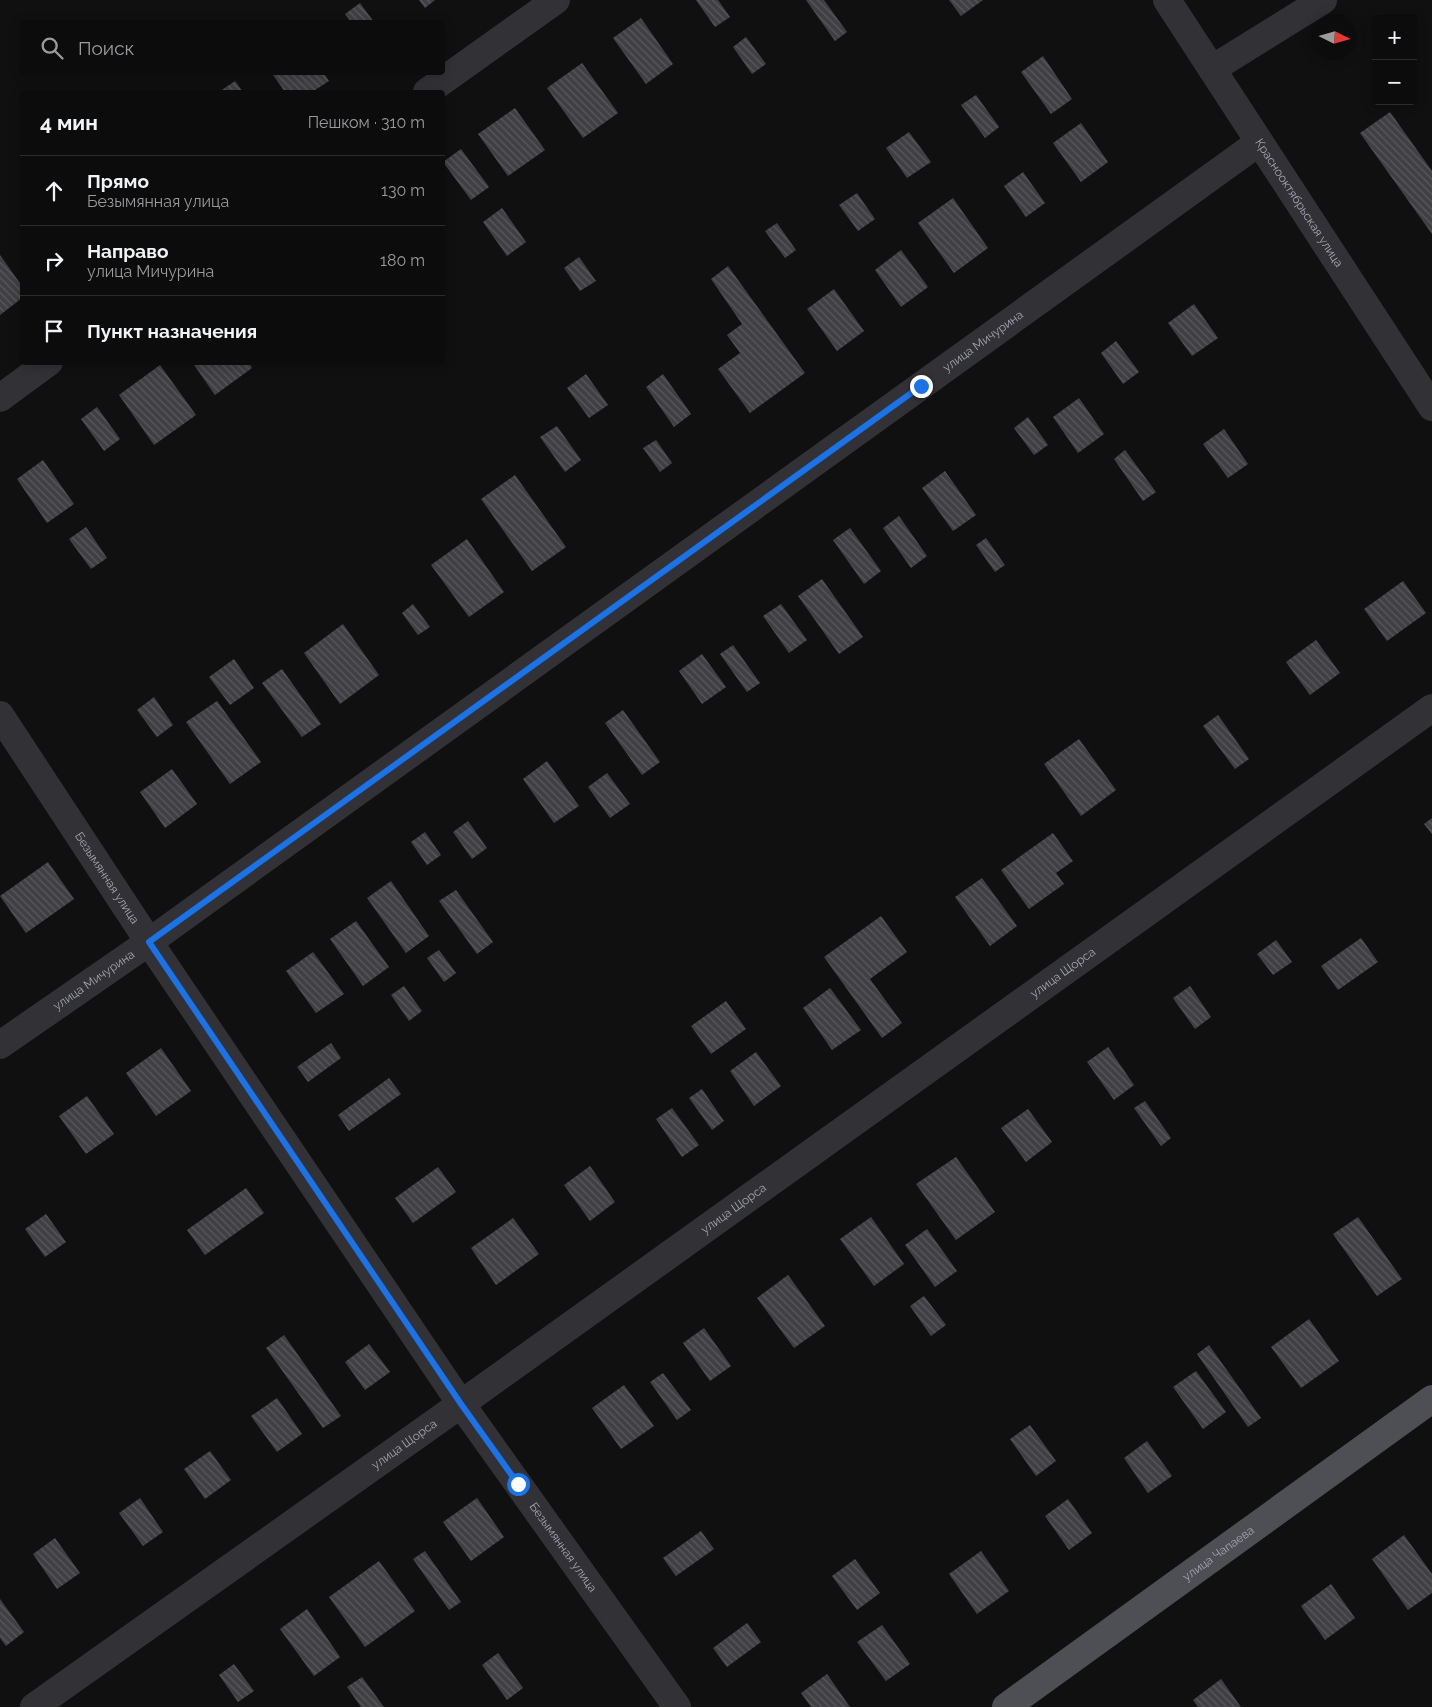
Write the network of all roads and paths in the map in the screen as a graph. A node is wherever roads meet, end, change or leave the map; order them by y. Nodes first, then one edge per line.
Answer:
1 (556, 0) edge
2 (1167, 0) edge
3 (1323, 0) edge
4 (1212, 69) junction
5 (430, 90) edge
6 (1258, 144) junction
7 (45, 365) edge
8 (0, 398) edge
9 (1432, 407) edge
10 (1432, 708) edge
11 (0, 715) edge
12 (149, 942) junction
13 (0, 1046) edge
14 (1432, 1399) edge
15 (461, 1404) junction
16 (34, 1707) edge
17 (677, 1707) edge
18 (1006, 1707) edge

1 - 5 street
2 - 4 street, Краснооктябрьская улица
3 - 4 street
4 - 6 street, Краснооктябрьская улица
6 - 9 street, Краснооктябрьская улица
6 - 12 street, улица Мичурина
7 - 8 street
10 - 15 street, улица Щорса
11 - 12 street, Безымянная улица
12 - 13 street, улица Мичурина
12 - 15 street, Безымянная улица
14 - 18 main road, улица Чапаева
15 - 16 street, улица Щорса
15 - 17 street, Безымянная улица

